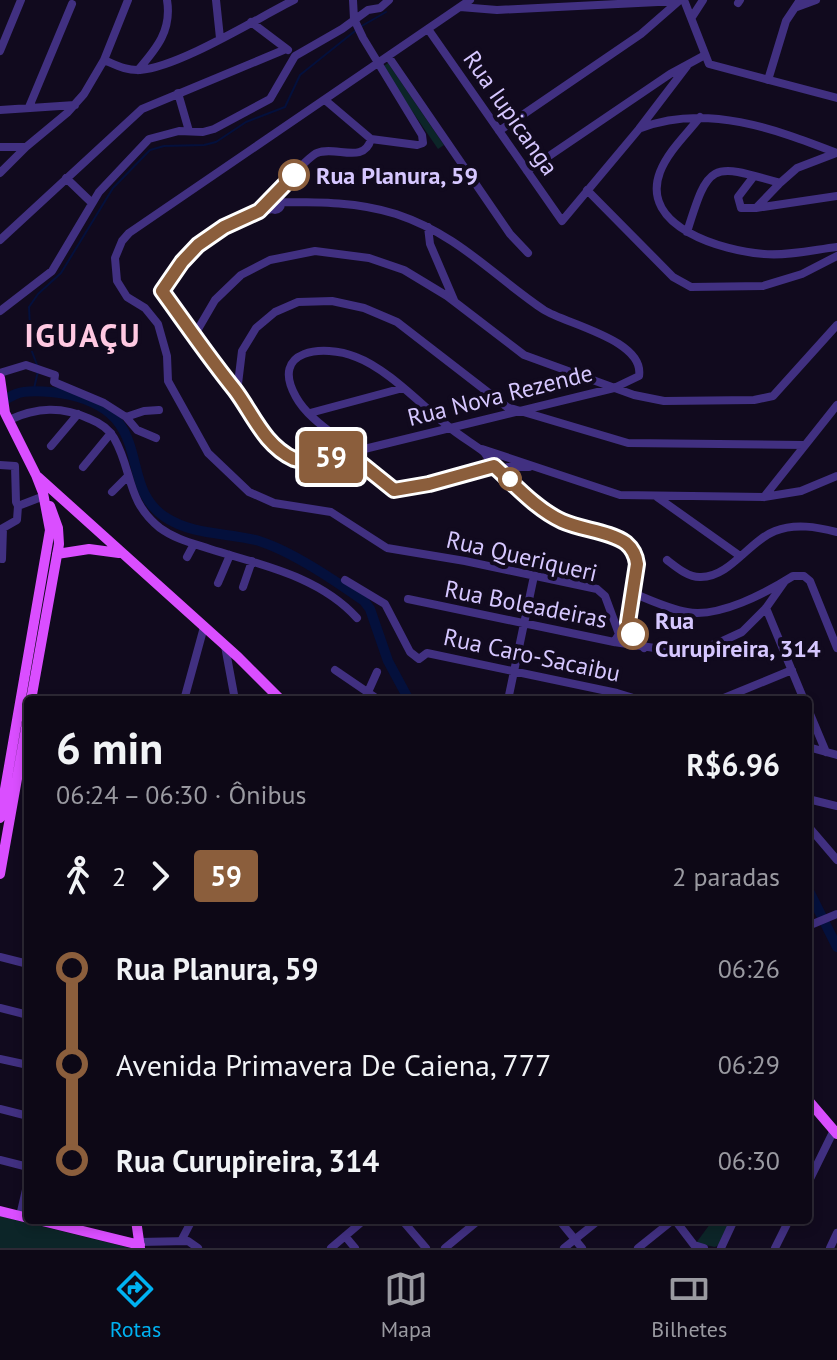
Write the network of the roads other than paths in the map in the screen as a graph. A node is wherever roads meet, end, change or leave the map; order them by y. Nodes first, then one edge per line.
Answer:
1 (21, 0) edge
2 (128, 0) edge
3 (167, 0) edge
4 (216, 0) edge
5 (294, 0) edge
6 (353, 0) edge
7 (389, 0) edge
8 (470, 0) edge
9 (681, 0) edge
10 (703, 0) edge
11 (806, 2) edge
12 (72, 4) dead end
13 (368, 5) edge
14 (459, 7) junction
15 (692, 17) junction
16 (251, 22) junction
17 (357, 25) junction
18 (11, 26) junction
19 (0, 27) edge
20 (428, 29) junction
21 (220, 38) junction
22 (286, 49) junction
23 (0, 51) edge
24 (705, 55) junction
25 (295, 56) junction
26 (388, 56) junction
27 (104, 60) junction
28 (377, 64) junction
29 (687, 66) junction
30 (138, 70) junction
31 (768, 80) junction
32 (178, 93) junction
33 (837, 98) edge
34 (325, 100) junction
35 (76, 105) junction
36 (29, 107) junction
37 (0, 110) edge
38 (700, 117) junction
39 (639, 129) junction
40 (189, 131) junction
41 (499, 131) junction
42 (371, 139) junction
43 (0, 147) edge
44 (26, 147) junction
45 (837, 153) edge
46 (527, 171) junction
47 (0, 173) edge
48 (754, 176) junction
49 (66, 178) junction
50 (780, 183) junction
51 (587, 190) junction
52 (772, 193) junction
53 (837, 196) edge
54 (92, 203) junction
55 (275, 203) junction
56 (781, 203) junction
57 (756, 208) junction
58 (428, 227) junction
59 (687, 232) junction
60 (0, 240) edge
61 (837, 247) edge
62 (528, 253) dead end
63 (837, 256) edge
64 (456, 304) junction
65 (0, 311) edge
66 (837, 325) edge
67 (194, 336) junction
68 (0, 376) edge
69 (403, 388) junction
70 (614, 388) junction
71 (237, 393) junction
72 (837, 405) edge
73 (159, 410) dead end
74 (518, 410) junction
75 (310, 413) junction
76 (78, 414) junction
77 (7, 416) junction
78 (126, 417) junction
79 (450, 428) junction
80 (111, 433) junction
81 (156, 438) dead end
82 (804, 445) junction
83 (51, 446) dead end
84 (478, 447) junction
85 (351, 452) junction
86 (503, 455) junction
87 (0, 465) edge
88 (83, 467) dead end
89 (500, 467) junction
90 (534, 467) junction
91 (36, 475) junction
92 (837, 476) edge
93 (127, 477) junction
94 (112, 492) dead end
95 (43, 495) junction
96 (656, 497) junction
97 (764, 497) junction
98 (66, 503) junction
99 (18, 506) junction
100 (49, 511) junction
101 (837, 532) edge
102 (99, 534) junction
103 (194, 544) junction
104 (89, 549) junction
105 (121, 554) junction
106 (228, 554) junction
107 (53, 555) junction
108 (740, 556) junction
109 (187, 557) dead end
110 (2, 559) edge
111 (667, 560) dead end
112 (252, 561) junction
113 (534, 576) junction
114 (345, 580) dead end
115 (785, 581) junction
116 (218, 583) dead end
117 (243, 587) dead end
118 (633, 593) junction
119 (408, 599) dead end
120 (766, 608) junction
121 (357, 618) dead end
122 (628, 622) junction
123 (524, 623) junction
124 (204, 627) junction
125 (617, 638) junction
126 (225, 646) junction
127 (644, 648) junction
128 (837, 648) edge
129 (335, 670) dead end
130 (792, 670) junction
131 (377, 672) dead end
132 (514, 672) junction
133 (368, 692) junction
134 (25, 696) edge
135 (32, 696) edge
136 (186, 696) edge
137 (234, 696) edge
138 (277, 696) edge
139 (374, 696) edge
140 (509, 696) edge
141 (622, 696) edge
142 (729, 696) edge
143 (802, 696) edge
144 (24, 699) edge
145 (812, 719) edge
146 (24, 739) edge
147 (812, 748) edge
148 (826, 752) junction
149 (837, 755) edge
150 (812, 800) edge
151 (837, 806) edge
152 (0, 818) edge
153 (812, 831) edge
154 (837, 860) edge
155 (0, 874) edge
156 (834, 915) edge
157 (812, 924) edge
158 (0, 957) edge
159 (24, 963) edge
160 (0, 1008) edge
161 (24, 1014) edge
162 (0, 1059) edge
163 (24, 1064) edge
164 (812, 1105) edge
165 (0, 1109) edge
166 (24, 1115) edge
167 (836, 1132) edge
168 (0, 1160) edge
169 (24, 1166) edge
170 (812, 1176) edge
171 (0, 1211) edge
172 (24, 1217) edge
173 (54, 1224) edge
174 (137, 1224) edge
175 (190, 1224) edge
176 (359, 1224) edge
177 (405, 1224) edge
178 (474, 1224) edge
179 (562, 1224) edge
180 (594, 1224) edge
181 (669, 1224) edge
182 (677, 1224) edge
183 (732, 1224) edge
184 (787, 1224) edge
185 (837, 1233) edge
186 (345, 1236) junction
187 (575, 1239) junction
188 (181, 1241) junction
189 (140, 1245) edge
190 (198, 1248) edge
191 (331, 1248) edge
192 (355, 1248) edge
193 (426, 1248) edge
194 (445, 1248) edge
195 (564, 1248) edge
196 (582, 1248) edge
197 (638, 1248) edge
198 (704, 1248) edge
199 (721, 1248) edge
200 (775, 1248) edge
201 (830, 1248) edge

1 - 18 street
2 - 27 street
3 - 30 street
4 - 21 street
5 - 16 street
6 - 17 street
7 - 13 street
8 - 14 street
9 - 14 street
9 - 15 street
9 - 41 street
10 - 15 street
11 - 31 street
12 - 36 street
13 - 17 street
14 - 20 street
15 - 24 street
16 - 21 street
16 - 22 street
17 - 25 street
17 - 28 street
18 - 19 street
18 - 23 street
20 - 26 street
20 - 41 street, Rua Iupicanga
21 - 30 street
22 - 25 street
22 - 32 street
24 - 29 street
24 - 31 street
25 - 40 street
26 - 28 street
26 - 62 street
27 - 30 street
27 - 35 street
28 - 34 street
28 - 42 street
29 - 39 street
29 - 46 street
31 - 33 street
32 - 40 street
32 - 49 street
34 - 42 street
34 - 113 street, Rua Queriqueri
35 - 36 street
35 - 44 street
36 - 37 street
38 - 39 street
38 - 45 street
38 - 59 street
39 - 51 street
40 - 54 street
41 - 46 street, Rua Iupicanga
42 - 55 street
43 - 44 street
44 - 47 street
45 - 50 street
46 - 51 street, Rua Iupicanga
48 - 50 street
48 - 57 street
48 - 59 street
49 - 54 street
49 - 60 street
50 - 52 street
51 - 63 street
52 - 56 street
52 - 57 street
53 - 56 street
54 - 65 street
55 - 58 street
55 - 67 street, Rua Nova Rezende
56 - 57 street
58 - 64 street
58 - 70 street
59 - 61 street
64 - 67 street
64 - 70 street
66 - 70 street
67 - 71 street, Rua Nova Rezende
68 - 77 main road
68 - 78 street
69 - 75 street
69 - 75 street
69 - 79 street
70 - 74 street, Rua Nova Rezende
71 - 74 street
71 - 85 street, Rua Nova Rezende
72 - 82 street
73 - 78 street
74 - 79 street, Rua Nova Rezende
74 - 82 street
75 - 85 street
76 - 77 street
76 - 80 street
76 - 83 street
77 - 91 main road
78 - 81 street
79 - 84 street
79 - 85 street, Rua Nova Rezende
80 - 88 street
80 - 93 street
82 - 97 street
84 - 86 street
84 - 89 street
85 - 89 street
86 - 89 street
86 - 89 street
86 - 90 street
87 - 99 street
89 - 90 street
89 - 118 street
90 - 96 street
91 - 95 main road
91 - 98 main road
92 - 97 street
93 - 94 street
93 - 103 street
95 - 99 street
95 - 100 main road
96 - 97 street
96 - 108 street
98 - 100 main road
98 - 102 main road
99 - 110 street
100 - 107 main road
101 - 108 street
102 - 104 main road
102 - 105 main road
103 - 106 street
103 - 109 street
104 - 105 main road
104 - 107 main road
105 - 124 main road
106 - 112 street
106 - 116 street
107 - 134 main road
107 - 135 main road
108 - 111 street
112 - 117 street
112 - 121 street
113 - 123 street
113 - 125 street, Rua Queriqueri
114 - 132 street, Rua Caro-Sacaibu
115 - 118 street
115 - 120 street, Rua Boleadeiras
115 - 128 street
118 - 122 street
119 - 123 street, Rua Boleadeiras
120 - 127 street, Rua Boleadeiras
120 - 130 street
122 - 125 street
122 - 127 street
123 - 125 street, Rua Boleadeiras
123 - 132 street
124 - 126 main road
124 - 136 street
125 - 127 street, Rua Boleadeiras
126 - 137 street
126 - 138 main road
129 - 133 street
130 - 142 street
130 - 143 street
131 - 133 street
132 - 140 street
132 - 141 street, Rua Caro-Sacaibu
133 - 139 street
144 - 152 main road
145 - 148 street
146 - 155 main road
147 - 148 street
148 - 149 street
150 - 151 street
153 - 154 street
156 - 157 street
158 - 159 street
160 - 161 street
162 - 163 street
164 - 167 main road
165 - 166 street
167 - 170 street
168 - 169 street
171 - 172 main road
173 - 189 main road
174 - 189 main road
175 - 188 street
176 - 186 street
177 - 193 street
178 - 194 street
179 - 187 street
180 - 187 street
181 - 197 street
182 - 198 street
183 - 199 street
184 - 200 street
185 - 201 street
186 - 191 street
186 - 192 street
187 - 195 street
187 - 196 street
188 - 189 street
188 - 190 street

